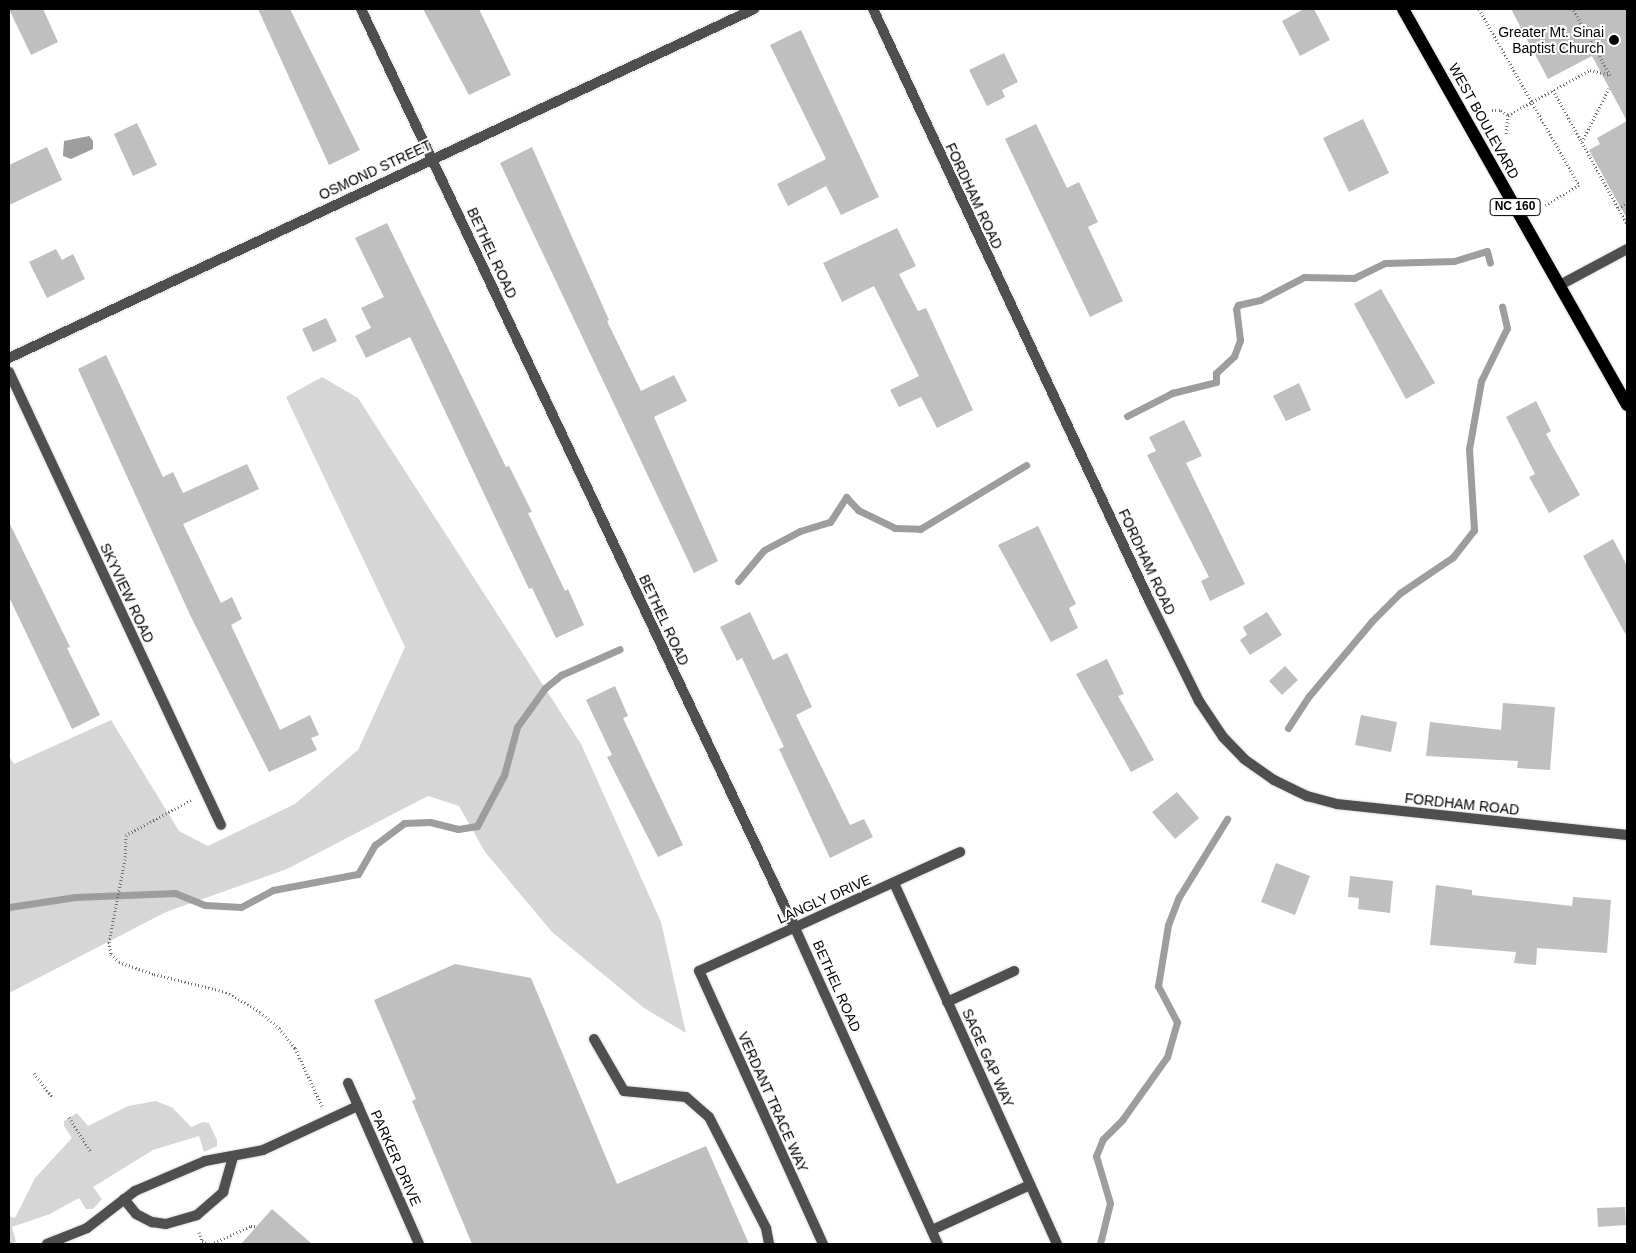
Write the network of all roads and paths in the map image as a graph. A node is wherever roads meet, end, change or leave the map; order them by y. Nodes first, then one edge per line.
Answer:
1 (361, 9) edge
2 (754, 9) edge
3 (873, 9) edge
4 (1403, 9) edge
5 (1479, 9) edge
6 (1573, 9) edge
7 (1609, 88) dead end
8 (1553, 90) junction
9 (1531, 102) junction
10 (1492, 110) dead end
11 (1508, 116) junction
12 (1506, 135) dead end
13 (1582, 142) junction
14 (432, 159) junction
15 (1627, 202) edge
16 (1546, 205) dead end
17 (1618, 208) junction
18 (1627, 224) edge
19 (1627, 249) edge
20 (1560, 285) junction
21 (9, 358) edge
22 (9, 372) edge
23 (1626, 398) edge
24 (194, 798) dead end
25 (220, 825) dead end
26 (1627, 835) edge
27 (960, 852) dead end
28 (894, 883) junction
29 (795, 928) junction
30 (699, 971) joint
31 (1014, 971) dead end
32 (947, 1002) junction
33 (594, 1039) dead end
34 (34, 1073) dead end
35 (348, 1083) dead end
36 (52, 1098) dead end
37 (323, 1106) dead end
38 (358, 1106) junction
39 (69, 1117) dead end
40 (90, 1151) dead end
41 (233, 1156) junction
42 (1030, 1185) junction
43 (124, 1199) junction
44 (257, 1226) dead end
45 (932, 1230) junction
46 (198, 1231) dead end
47 (47, 1244) edge
48 (210, 1244) edge
49 (419, 1244) edge
50 (769, 1244) edge
51 (822, 1244) edge
52 (938, 1244) edge
53 (1057, 1244) edge

1 - 14 street, BETHEL ROAD
2 - 14 street, OSMOND STREET
3 - 26 street, FORDHAM ROAD
4 - 20 main road, WEST BOULEVARD / NC 160
5 - 9 path
6 - 8 path
7 - 13 path
8 - 9 path
8 - 13 path
9 - 11 path
9 - 16 path
10 - 11 path
11 - 12 path
13 - 17 path
14 - 21 street, OSMOND STREET
14 - 29 street, BETHEL ROAD
15 - 17 path
17 - 18 path
19 - 20 street
20 - 23 main road, WEST BOULEVARD / NC 160
22 - 25 street, SKYVIEW ROAD
24 - 37 path
27 - 28 street, LANGLY DRIVE
28 - 29 street, LANGLY DRIVE
28 - 32 street, SAGE GAP WAY
29 - 30 street, LANGLY DRIVE
29 - 45 street, BETHEL ROAD
30 - 51 street, VERDANT TRACE WAY
31 - 32 street
32 - 42 street, SAGE GAP WAY
33 - 50 street
34 - 36 path
35 - 38 street, PARKER DRIVE
38 - 41 street
38 - 49 street, PARKER DRIVE
39 - 40 path
41 - 43 street
41 - 43 street
42 - 45 street
42 - 53 street, SAGE GAP WAY
43 - 47 street
44 - 48 path
45 - 52 street, BETHEL ROAD
46 - 48 path

